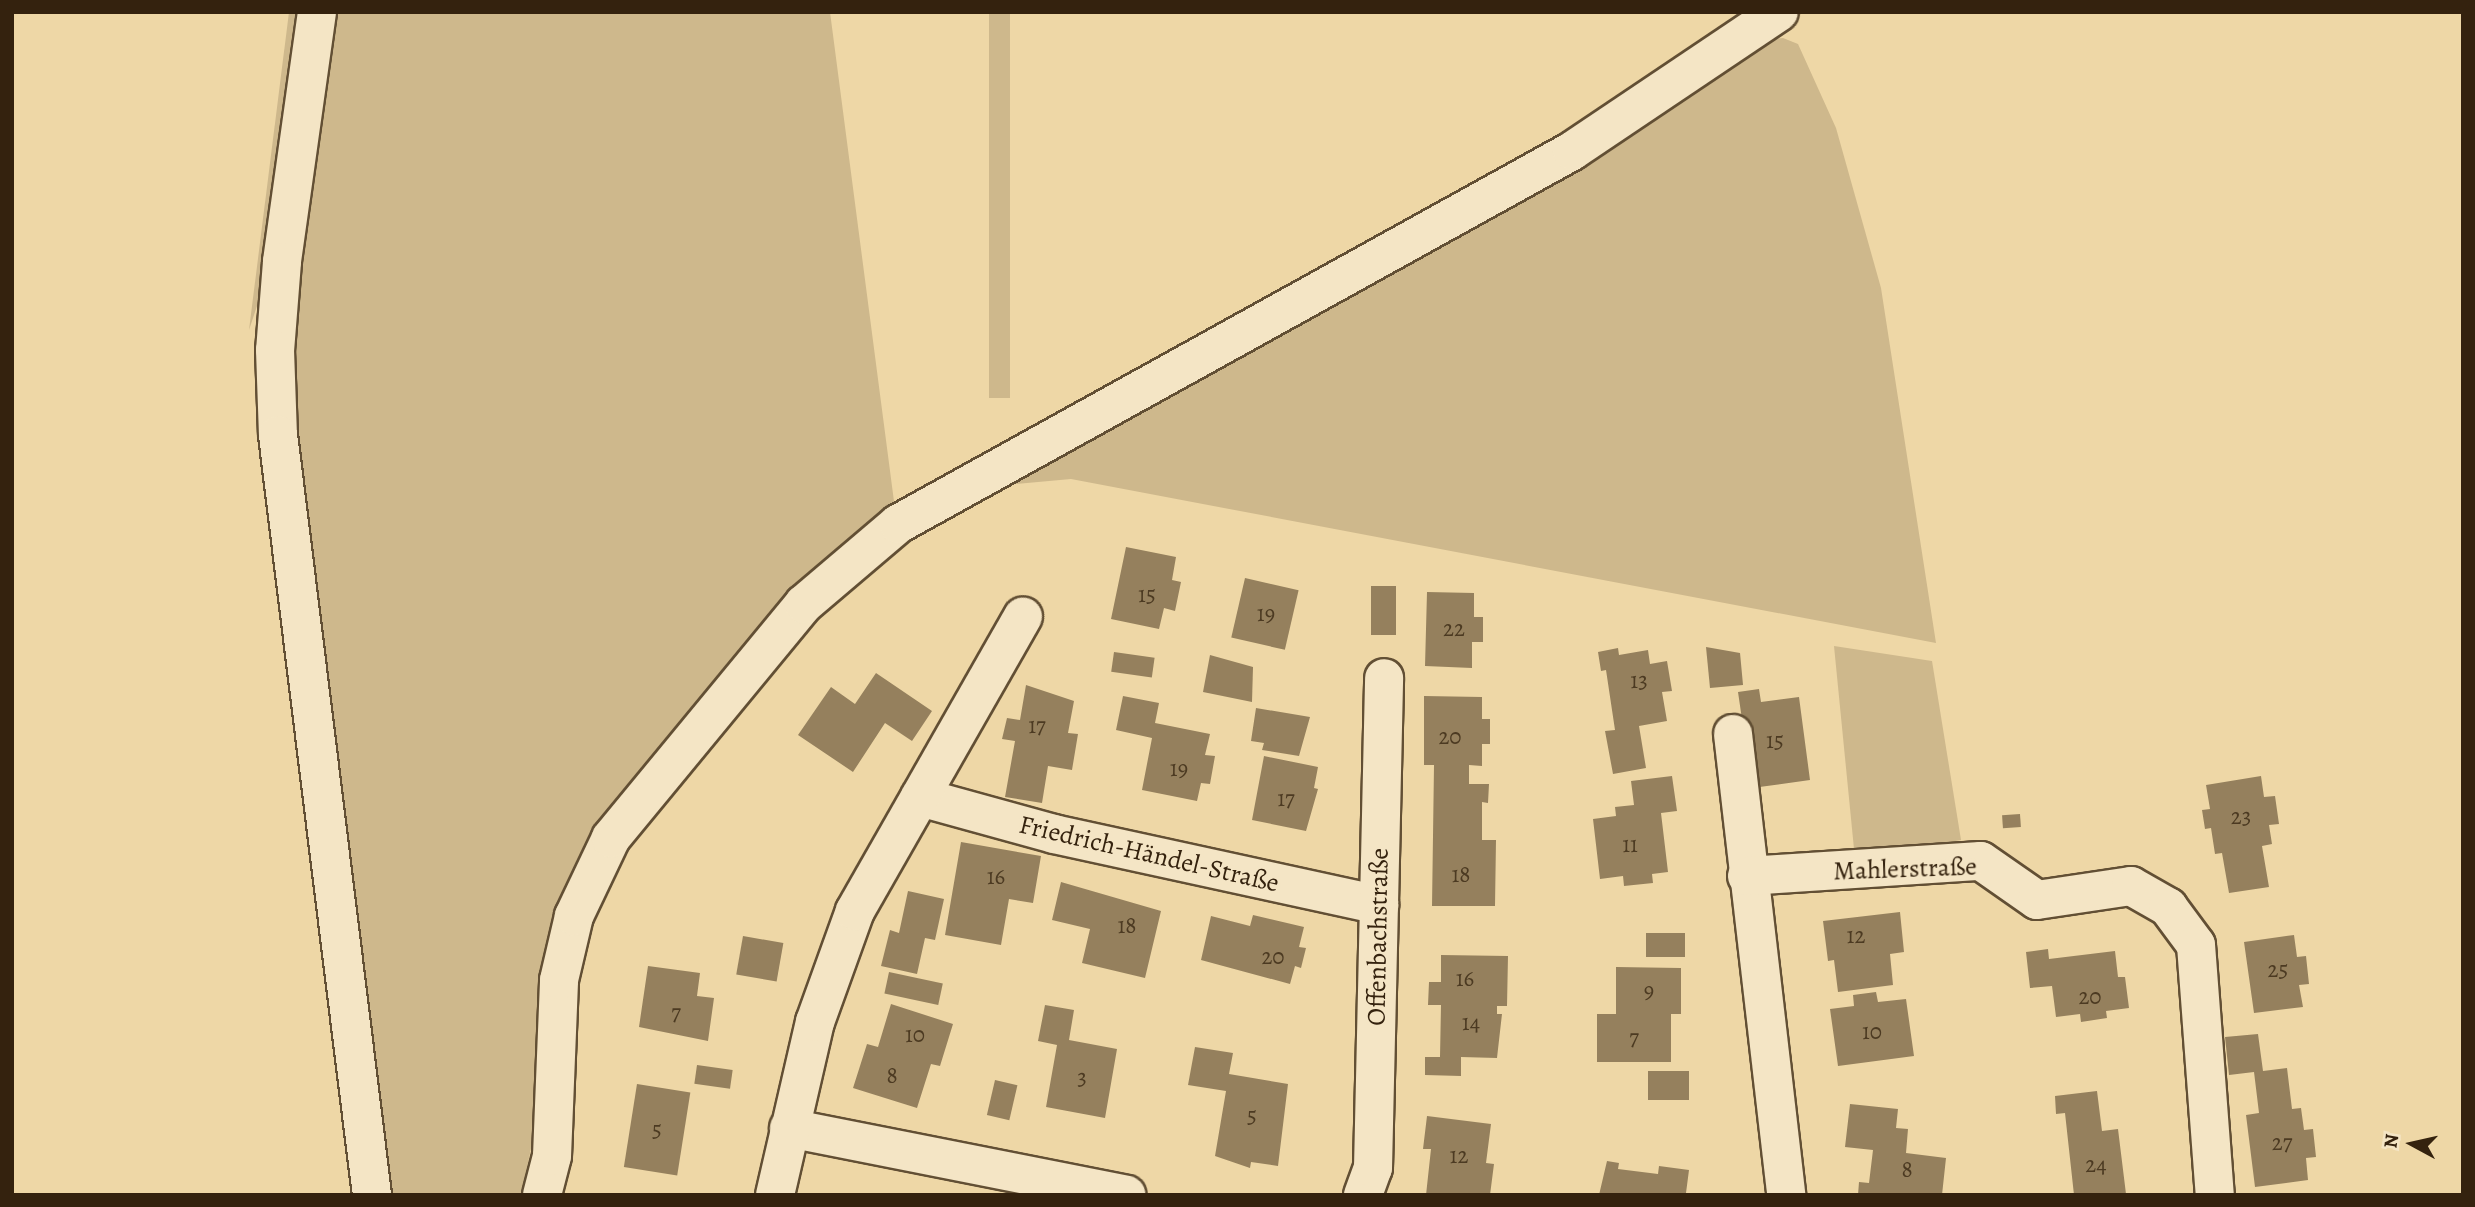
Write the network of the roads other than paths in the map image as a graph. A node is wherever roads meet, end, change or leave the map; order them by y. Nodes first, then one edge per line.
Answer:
1 (317, 12) edge
2 (1779, 12) edge
3 (1023, 616) dead end
4 (1384, 678) dead end
5 (1733, 734) dead end
6 (920, 797) junction
7 (1747, 876) junction
8 (1379, 905) junction
9 (789, 1128) junction
10 (372, 1195) edge
11 (542, 1195) edge
12 (775, 1195) edge
13 (1126, 1195) edge
14 (1363, 1195) edge
15 (1786, 1195) edge
16 (2215, 1195) edge

1 - 10 street
2 - 11 street
3 - 6 street
4 - 8 street, Offenbachstraße
5 - 7 street
6 - 8 street, Friedrich-Händel-Straße
6 - 9 street
7 - 15 street
7 - 16 street, Mahlerstraße
8 - 14 street, Offenbachstraße
9 - 12 street
9 - 13 street

